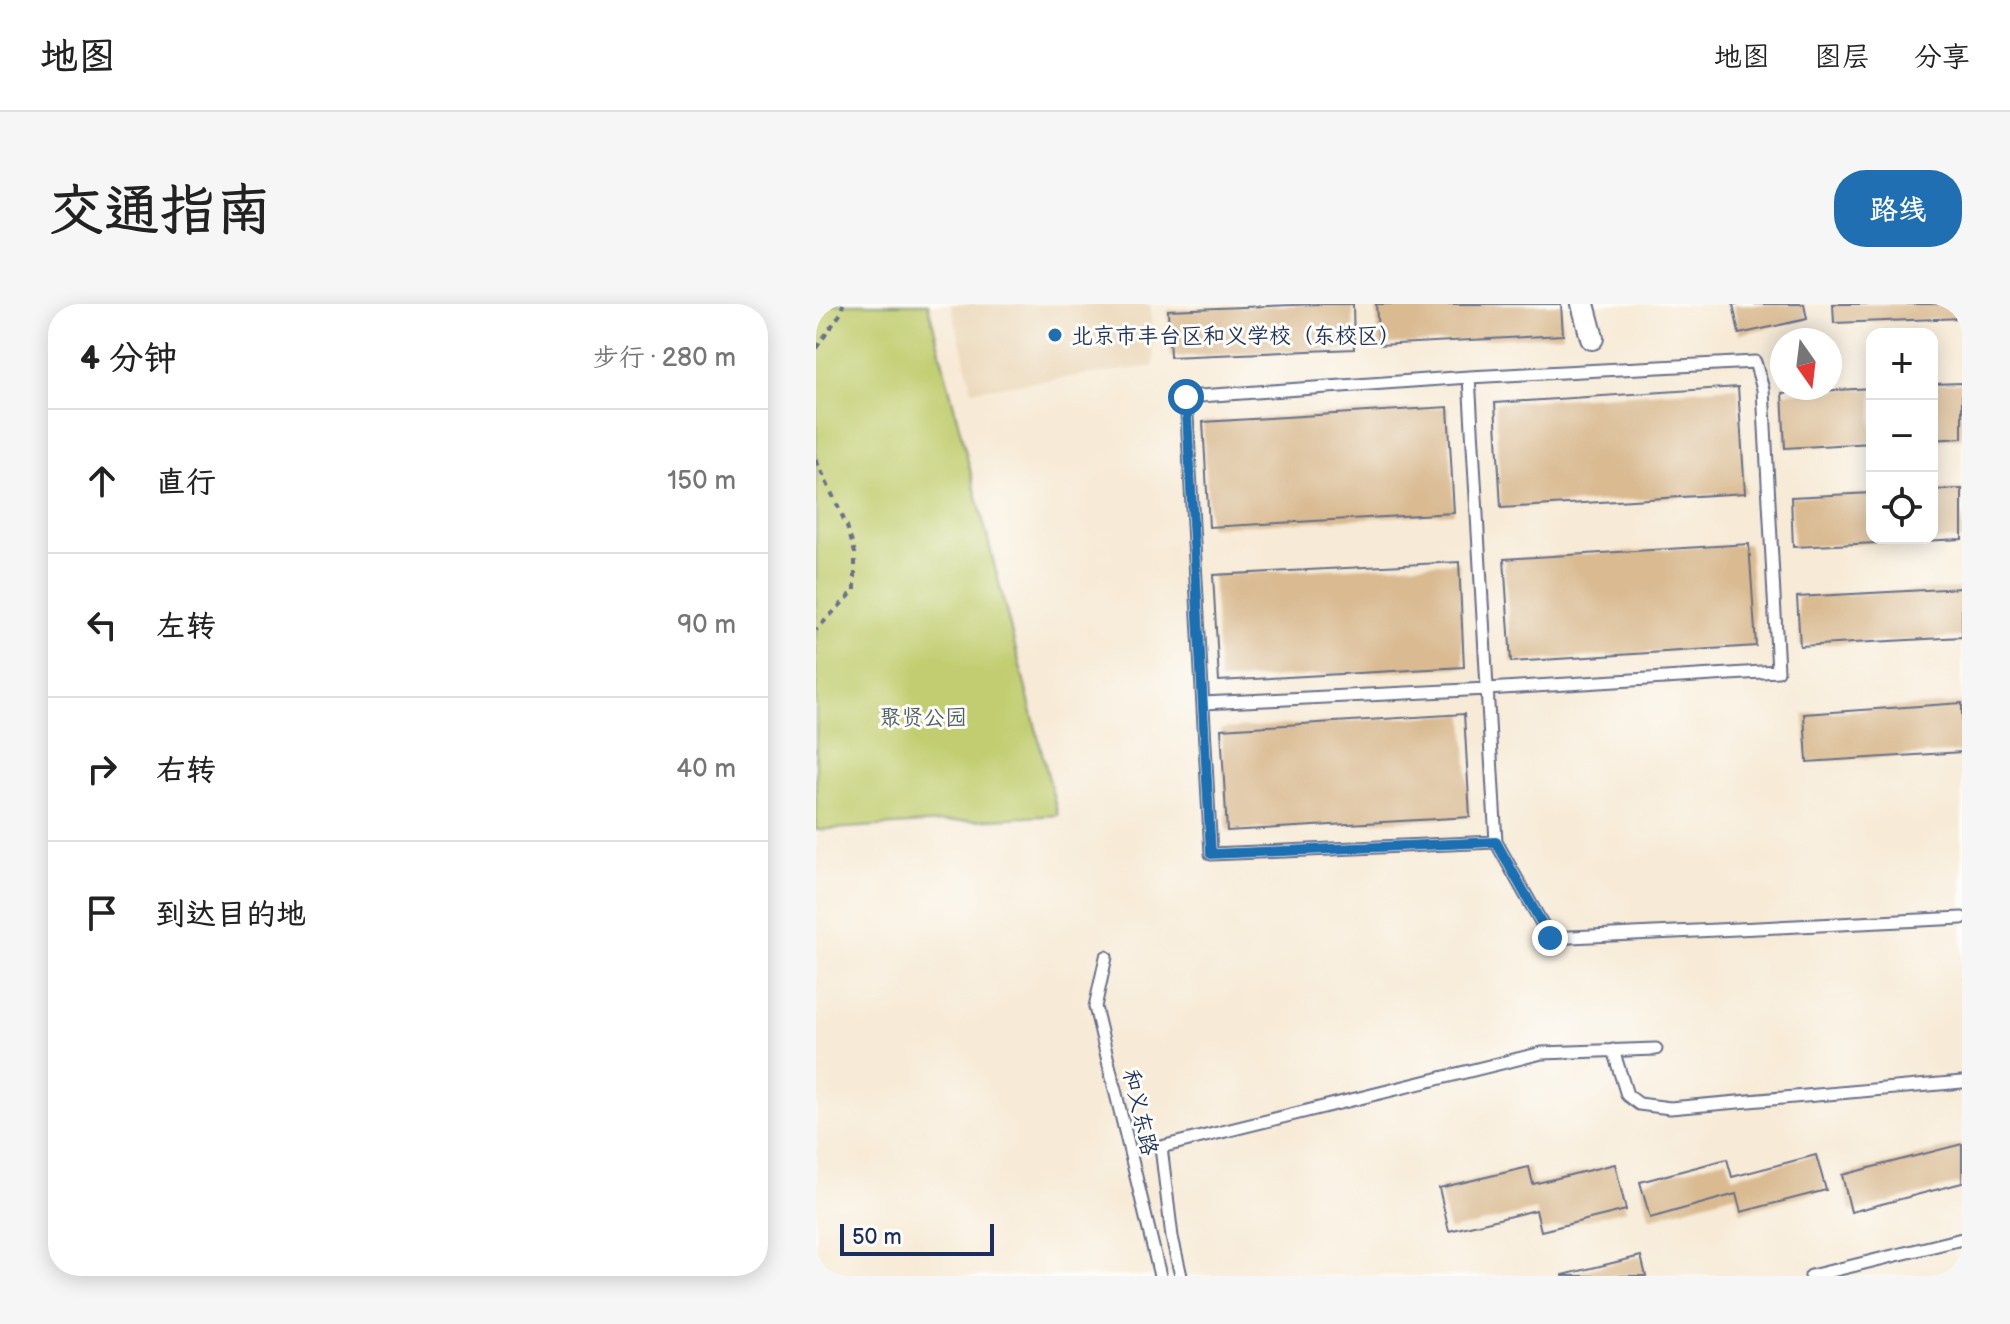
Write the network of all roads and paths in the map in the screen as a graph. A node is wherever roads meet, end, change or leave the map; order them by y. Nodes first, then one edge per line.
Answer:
1 (843, 304) edge
2 (1583, 304) edge
3 (1592, 338) dead end
4 (816, 348) edge
5 (1469, 377) junction
6 (816, 460) edge
7 (816, 630) edge
8 (1487, 689) junction
9 (1203, 703) junction
10 (1496, 842) junction
11 (1962, 918) edge
12 (1106, 957) dead end
13 (1656, 1049) dead end
14 (1613, 1050) junction
15 (1962, 1082) edge
16 (1962, 1239) edge
17 (1160, 1276) edge
18 (1181, 1276) edge
19 (1811, 1276) edge

1 - 4 path
2 - 3 street
5 - 8 lane
5 - 8 lane
5 - 9 lane
6 - 7 path
8 - 9 lane
8 - 10 lane
9 - 10 lane
10 - 11 lane
12 - 17 lane, 和义东路
13 - 14 lane
14 - 15 lane
14 - 18 lane
16 - 19 lane

